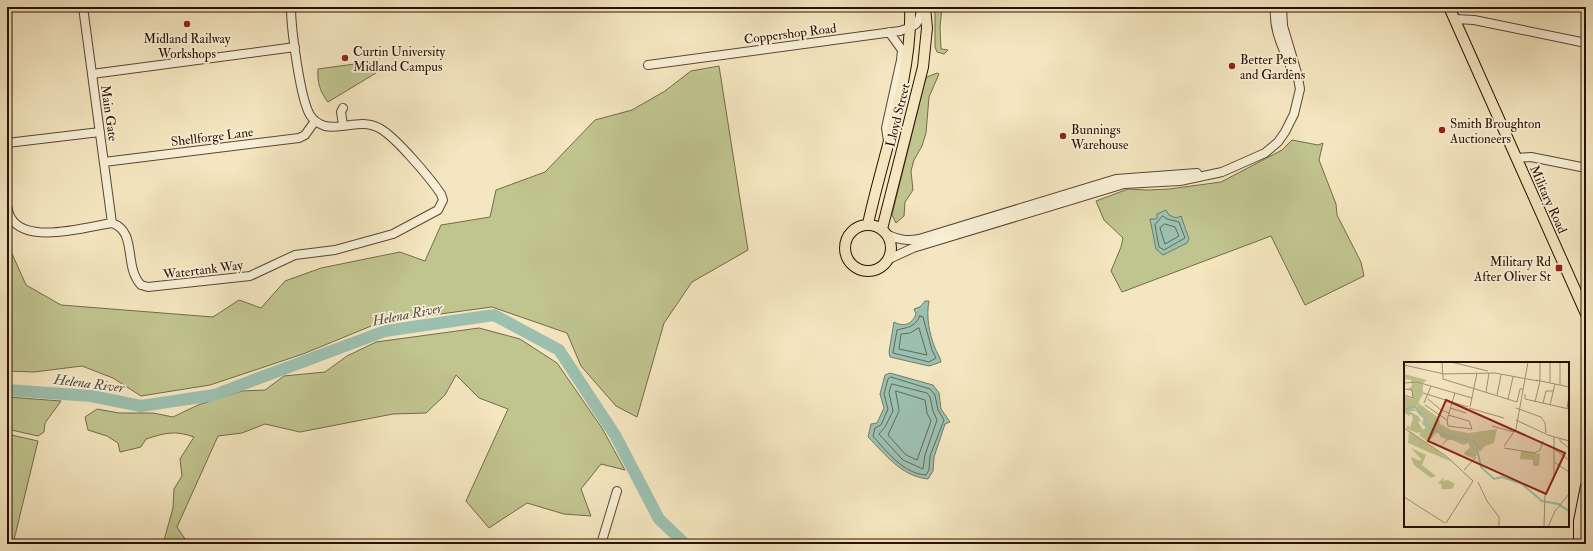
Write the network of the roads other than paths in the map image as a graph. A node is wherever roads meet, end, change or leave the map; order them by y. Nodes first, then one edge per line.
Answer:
1 (83, 7) edge
2 (291, 7) edge
3 (910, 7) edge
4 (921, 7) edge
5 (925, 7) edge
6 (1275, 7) edge
7 (1282, 7) edge
8 (1449, 7) edge
9 (1455, 20) junction
10 (910, 28) junction
11 (888, 32) junction
12 (1586, 44) edge
13 (295, 47) junction
14 (648, 65) dead end
15 (92, 74) junction
16 (1297, 104) junction
17 (343, 108) dead end
18 (315, 121) junction
19 (343, 125) junction
20 (100, 132) junction
21 (888, 142) junction
22 (7, 143) edge
23 (1517, 158) junction
24 (104, 162) junction
25 (1586, 168) edge
26 (1222, 172) junction
27 (7, 208) edge
28 (112, 223) junction
29 (868, 224) junction
30 (885, 232) junction
31 (889, 259) junction
32 (1586, 314) edge
33 (1586, 486) edge
34 (617, 491) dead end
35 (601, 544) edge
36 (1579, 544) edge

1 - 15 street, Main Gate
2 - 13 street
3 - 10 main road, Lloyd Street
4 - 10 street
5 - 30 main road, Lloyd Street
6 - 16 street
7 - 16 street
8 - 9 main road, Military Road
9 - 12 street
9 - 23 main road, Military Road
10 - 11 street, Coppershop Road
10 - 21 main road, Lloyd Street
11 - 14 street, Coppershop Road
11 - 21 street
13 - 15 street
13 - 18 street
15 - 20 street, Main Gate
16 - 26 street
17 - 19 street
18 - 19 street
18 - 24 street, Shellforge Lane
19 - 28 street, Watertank Way
20 - 22 street
20 - 24 street, Main Gate
21 - 29 main road, Lloyd Street
23 - 25 street
23 - 32 main road, Military Road
24 - 28 street, Main Gate
26 - 30 street
26 - 31 street
27 - 28 street
29 - 30 main road
29 - 31 main road
30 - 31 main road
33 - 36 main road
34 - 35 street

